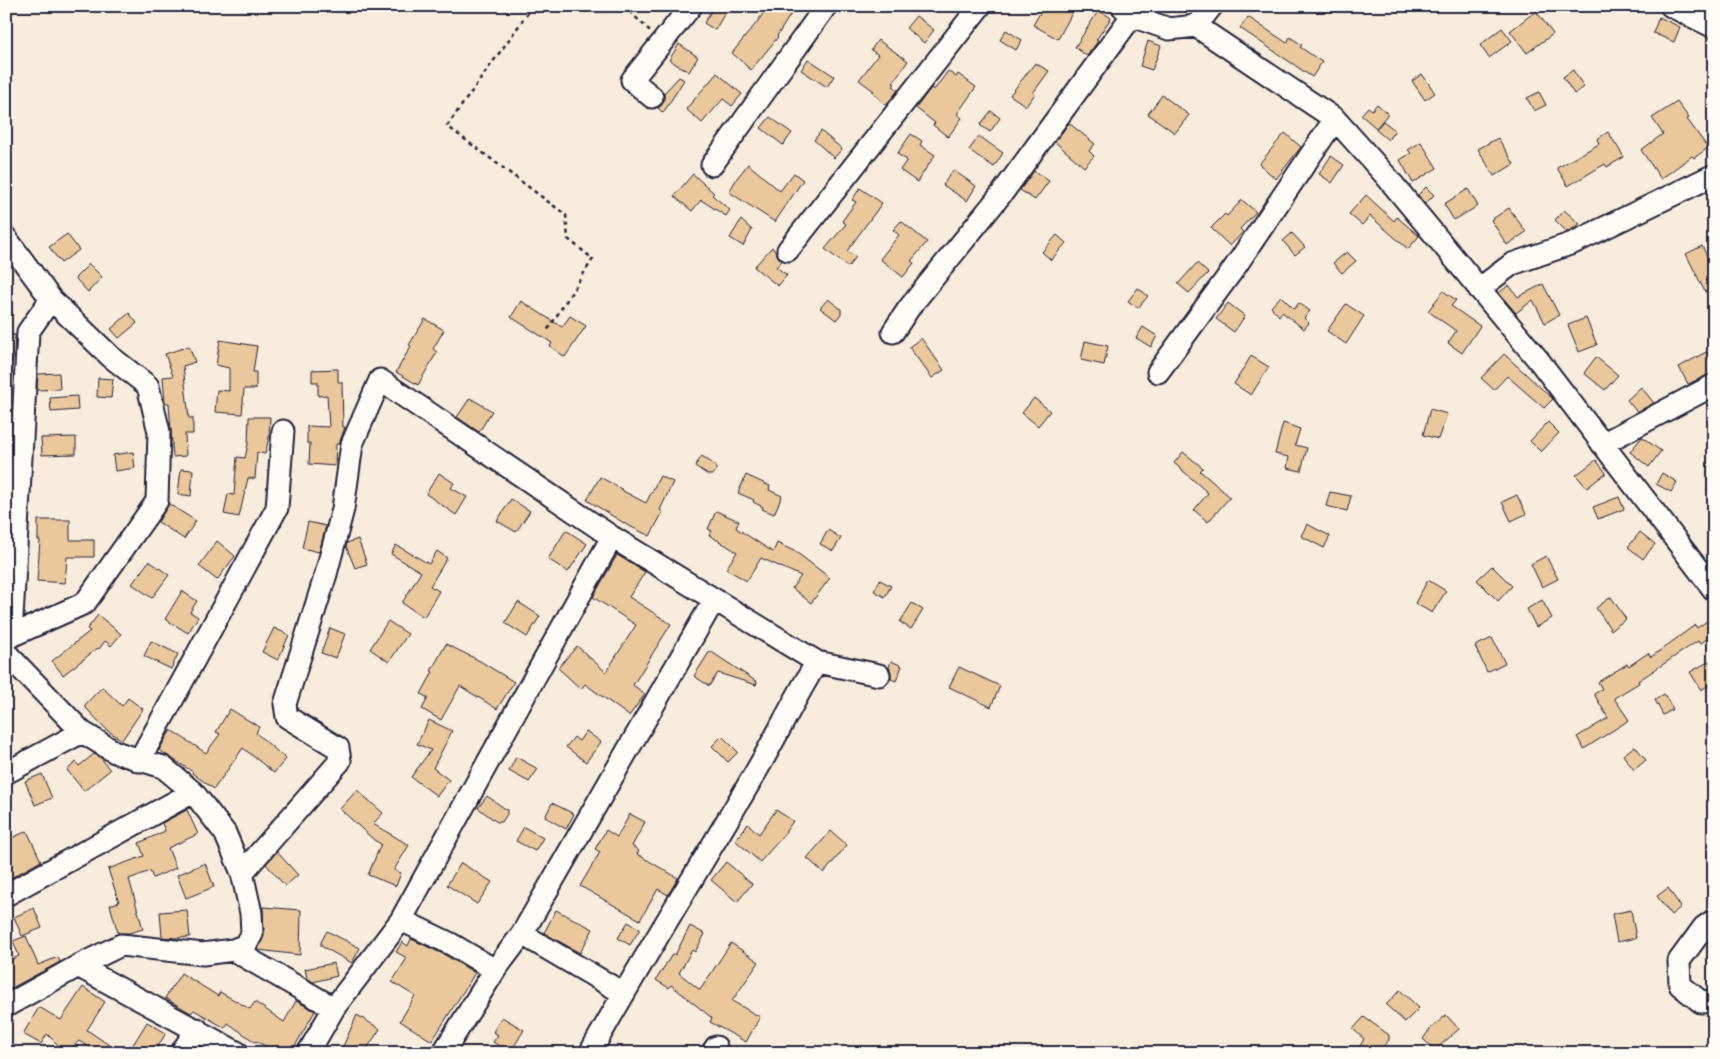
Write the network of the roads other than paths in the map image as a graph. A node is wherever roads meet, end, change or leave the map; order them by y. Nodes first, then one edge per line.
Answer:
1 (691, 6) edge
2 (826, 6) edge
3 (980, 6) edge
4 (1212, 6) edge
5 (1671, 6) edge
6 (1127, 11) edge
7 (1196, 26) junction
8 (1714, 27) edge
9 (652, 97) dead end
10 (1335, 119) junction
11 (712, 165) dead end
12 (1714, 175) edge
13 (6, 238) edge
14 (788, 250) dead end
15 (1479, 289) junction
16 (52, 299) junction
17 (893, 332) dead end
18 (1158, 372) dead end
19 (1714, 385) edge
20 (283, 431) dead end
21 (1602, 444) junction
22 (612, 537) junction
23 (1714, 590) edge
24 (714, 600) junction
25 (8, 643) edge
26 (817, 662) junction
27 (879, 676) dead end
28 (82, 732) junction
29 (139, 761) junction
30 (6, 773) edge
31 (194, 792) junction
32 (242, 873) junction
33 (6, 895) edge
34 (401, 920) junction
35 (1714, 920) edge
36 (522, 934) junction
37 (233, 950) junction
38 (78, 966) junction
39 (495, 970) junction
40 (623, 993) junction
41 (1714, 1000) edge
42 (6, 1006) edge
43 (334, 1008) junction
44 (197, 1029) junction
45 (181, 1053) edge
46 (238, 1053) edge
47 (308, 1053) edge
48 (443, 1053) edge
49 (590, 1053) edge

1 - 9 street
2 - 11 street
3 - 14 street
4 - 7 street
5 - 8 street
6 - 7 street
6 - 17 street
7 - 10 street
10 - 15 street
10 - 18 street
12 - 15 street
13 - 16 street
15 - 21 street
16 - 25 street
16 - 25 street
19 - 21 street
20 - 29 street
21 - 23 street
22 - 24 street
22 - 32 street
22 - 34 street
24 - 26 street
24 - 36 street
25 - 28 street
26 - 27 street
26 - 40 street
28 - 29 street
28 - 30 street
29 - 31 street
31 - 32 street
31 - 33 street
32 - 37 street
34 - 39 street
34 - 43 street
35 - 41 street
36 - 39 street
36 - 40 street
37 - 38 street
37 - 43 street
38 - 42 street
38 - 44 street
39 - 48 street
40 - 49 street
43 - 47 street
44 - 45 street
44 - 46 street

